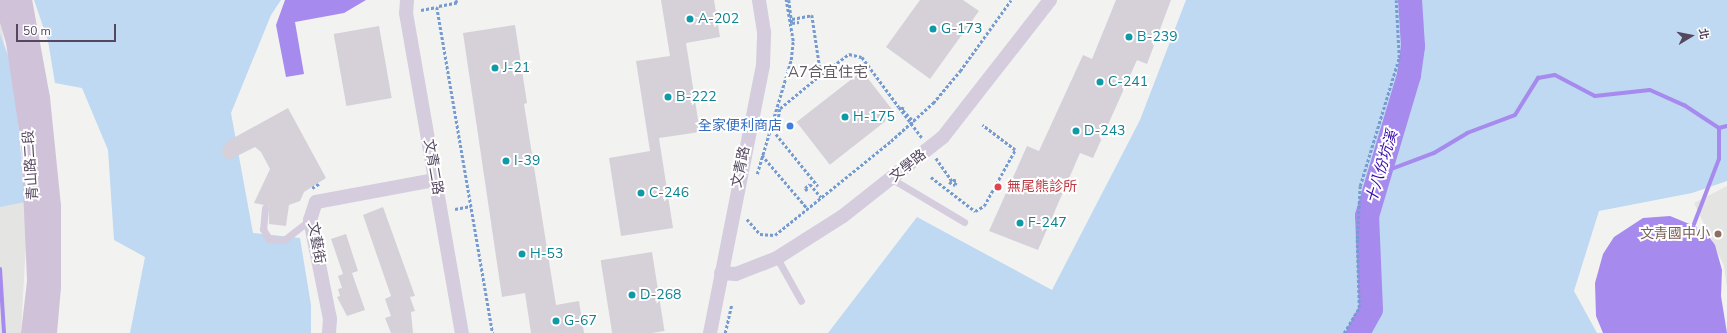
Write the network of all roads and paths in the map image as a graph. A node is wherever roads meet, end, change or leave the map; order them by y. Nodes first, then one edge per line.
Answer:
1 (4, 0) edge
2 (22, 0) edge
3 (407, 0) edge
4 (456, 0) edge
5 (759, 0) edge
6 (787, 0) edge
7 (1011, 0) edge
8 (1050, 0) edge
9 (1396, 0) edge
10 (437, 7) junction
11 (421, 10) dead end
12 (792, 19) junction
13 (799, 22) dead end
14 (821, 75) junction
15 (914, 122) junction
16 (982, 125) dead end
17 (762, 155) junction
18 (756, 176) dead end
19 (931, 178) dead end
20 (435, 180) junction
21 (892, 180) junction
22 (949, 182) dead end
23 (945, 189) junction
24 (821, 197) junction
25 (471, 206) junction
26 (265, 208) dead end
27 (807, 208) junction
28 (455, 209) dead end
29 (748, 211) dead end
30 (310, 220) junction
31 (964, 222) dead end
32 (777, 258) junction
33 (721, 273) junction
34 (801, 302) dead end
35 (731, 306) dead end
36 (31, 333) edge
37 (47, 333) edge
38 (329, 333) edge
39 (462, 333) edge
40 (493, 333) edge
41 (710, 333) edge
42 (725, 333) edge
43 (1344, 333) edge

1 - 36 street, 青山路二段
2 - 37 street, 青山路二段
3 - 20 street, 文青二路
4 - 10 path
5 - 33 street, 文青路
6 - 12 path
6 - 17 path
7 - 15 path
8 - 21 street, 文學路
9 - 43 path
10 - 11 path
10 - 25 path
12 - 13 path
12 - 14 path
14 - 15 path
14 - 24 path
15 - 24 path
16 - 23 path
17 - 18 path
17 - 27 path
19 - 23 path
20 - 30 street, 文藝街
20 - 39 street, 文青二路
21 - 31 lane
21 - 32 street, 文學路
22 - 23 path
24 - 27 path
25 - 28 path
25 - 40 path
26 - 30 lane
27 - 29 path
30 - 38 street, 文藝街
32 - 33 street, 文學路
32 - 34 lane
33 - 41 street, 文青路
35 - 42 path

